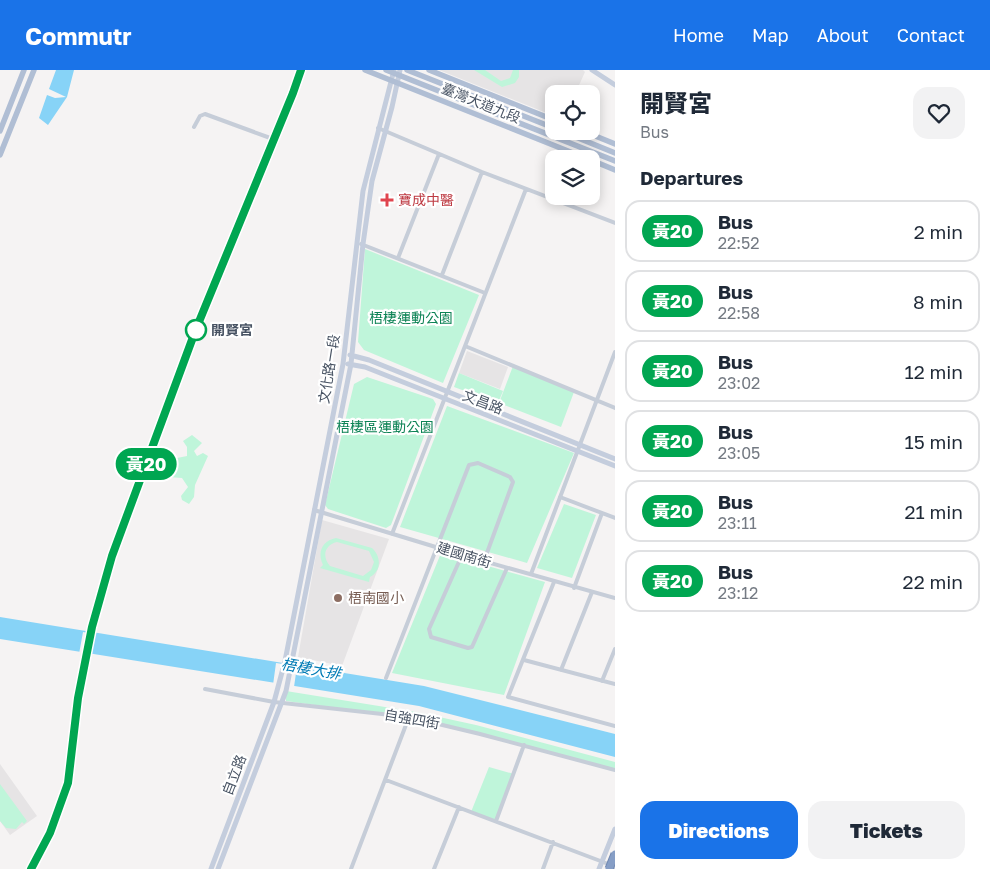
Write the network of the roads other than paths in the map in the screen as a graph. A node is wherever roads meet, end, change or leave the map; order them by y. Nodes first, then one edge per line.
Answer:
1 (24, 70) edge
2 (34, 70) edge
3 (365, 70) edge
4 (386, 70) edge
5 (407, 70) edge
6 (429, 70) edge
7 (592, 70) edge
8 (397, 72) edge
9 (392, 81) junction
10 (399, 83) junction
11 (615, 85) edge
12 (545, 116) edge
13 (545, 124) edge
14 (194, 127) dead end
15 (378, 128) junction
16 (0, 130) edge
17 (384, 130) junction
18 (600, 138) edge
19 (273, 139) dead end
20 (583, 140) edge
21 (615, 144) edge
22 (567, 150) edge
23 (615, 153) edge
24 (439, 154) junction
25 (0, 155) edge
26 (615, 161) edge
27 (600, 163) edge
28 (615, 170) edge
29 (482, 172) junction
30 (526, 189) junction
31 (615, 223) edge
32 (356, 244) junction
33 (363, 244) junction
34 (398, 258) junction
35 (442, 275) junction
36 (484, 293) junction
37 (465, 346) junction
38 (615, 352) edge
39 (344, 354) junction
40 (352, 356) junction
41 (343, 364) junction
42 (351, 364) junction
43 (448, 392) junction
44 (444, 399) junction
45 (596, 399) junction
46 (615, 408) edge
47 (581, 444) junction
48 (578, 451) junction
49 (615, 459) edge
50 (615, 466) edge
51 (560, 497) junction
52 (314, 510) junction
53 (321, 512) junction
54 (602, 513) junction
55 (615, 518) edge
56 (392, 534) junction
57 (438, 547) junction
58 (462, 555) junction
59 (484, 561) junction
60 (507, 568) junction
61 (531, 574) junction
62 (554, 582) junction
63 (574, 588) junction
64 (592, 592) junction
65 (615, 598) edge
66 (615, 649) edge
67 (524, 660) junction
68 (561, 670) junction
69 (386, 678) dead end
70 (602, 681) junction
71 (615, 684) edge
72 (205, 689) dead end
73 (278, 689) joint
74 (286, 691) joint
75 (274, 702) junction
76 (282, 702) junction
77 (409, 718) junction
78 (615, 726) edge
79 (524, 745) junction
80 (615, 770) edge
81 (386, 780) junction
82 (459, 807) junction
83 (496, 821) junction
84 (615, 829) edge
85 (553, 842) junction
86 (615, 854) edge
87 (602, 861) junction
88 (615, 867) edge
89 (211, 869) edge
90 (218, 869) edge
91 (351, 869) edge
92 (434, 869) edge
93 (543, 869) edge
94 (599, 869) edge
95 (609, 869) edge

1 - 16 main road
2 - 25 main road
3 - 9 main road, 臺灣大道九段
4 - 8 main road, 臺灣大道九段
5 - 13 main road, 臺灣大道九段
6 - 12 main road, 臺灣大道九段
7 - 11 street
8 - 9 street, 文化路一段
8 - 10 street, 文化路一段
8 - 26 main road, 臺灣大道九段
9 - 10 main road, 臺灣大道九段
9 - 15 street, 文化路一段
10 - 17 street, 文化路一段
10 - 22 main road, 臺灣大道九段
14 - 19 street
15 - 17 street
15 - 32 street, 文化路一段
17 - 24 street
17 - 33 street, 文化路一段
18 - 21 main road
20 - 23 main road
24 - 29 street
24 - 34 street
27 - 28 main road, 臺灣大道九段
29 - 30 street
29 - 35 street
30 - 31 street
30 - 36 street
32 - 33 street
32 - 39 street, 文化路一段
33 - 34 street
33 - 40 street, 文化路一段
34 - 35 street
35 - 36 street
36 - 37 street
37 - 43 street
37 - 45 street
38 - 45 street
39 - 40 street, 文昌路
39 - 41 street, 文化路一段
40 - 42 street, 文化路一段
40 - 43 street, 文昌路
41 - 42 street, 文昌路
41 - 52 street, 文化路一段
42 - 44 street, 文昌路
42 - 53 street, 文化路一段
43 - 44 street
43 - 47 street, 文昌路
44 - 48 street, 文昌路
44 - 56 street
45 - 46 street
45 - 47 street
47 - 48 street
47 - 49 street, 文昌路
48 - 50 street, 文昌路
48 - 51 street
51 - 54 street
51 - 61 street
52 - 53 street, 建國南街
52 - 73 street, 文化路一段
53 - 56 street, 建國南街
53 - 74 street, 文化路一段
54 - 55 street
54 - 63 street
56 - 57 street, 建國南街
57 - 58 street, 建國南街
57 - 59 street
57 - 69 street
58 - 59 street, 建國南街
58 - 60 street
59 - 60 street, 建國南街
60 - 61 street, 建國南街
61 - 62 street, 建國南街
62 - 63 street, 建國南街
62 - 67 street
63 - 64 street, 建國南街
64 - 65 street, 建國南街
64 - 68 street
66 - 70 street
67 - 68 street
67 - 78 street
68 - 70 street
70 - 71 street
72 - 75 street, 自強四街
73 - 75 street, 自立路
74 - 76 street, 自立路
75 - 76 street, 自強四街
75 - 89 street, 自立路
76 - 77 street, 自強四街
76 - 90 street, 自立路
77 - 79 street, 自強四街
77 - 81 street
79 - 80 street, 自強四街
79 - 83 street
81 - 82 street
81 - 91 street
82 - 83 street
82 - 92 street
83 - 85 street
84 - 87 street
85 - 87 street
85 - 93 street
86 - 95 highway, bridge
87 - 88 street
87 - 94 street

